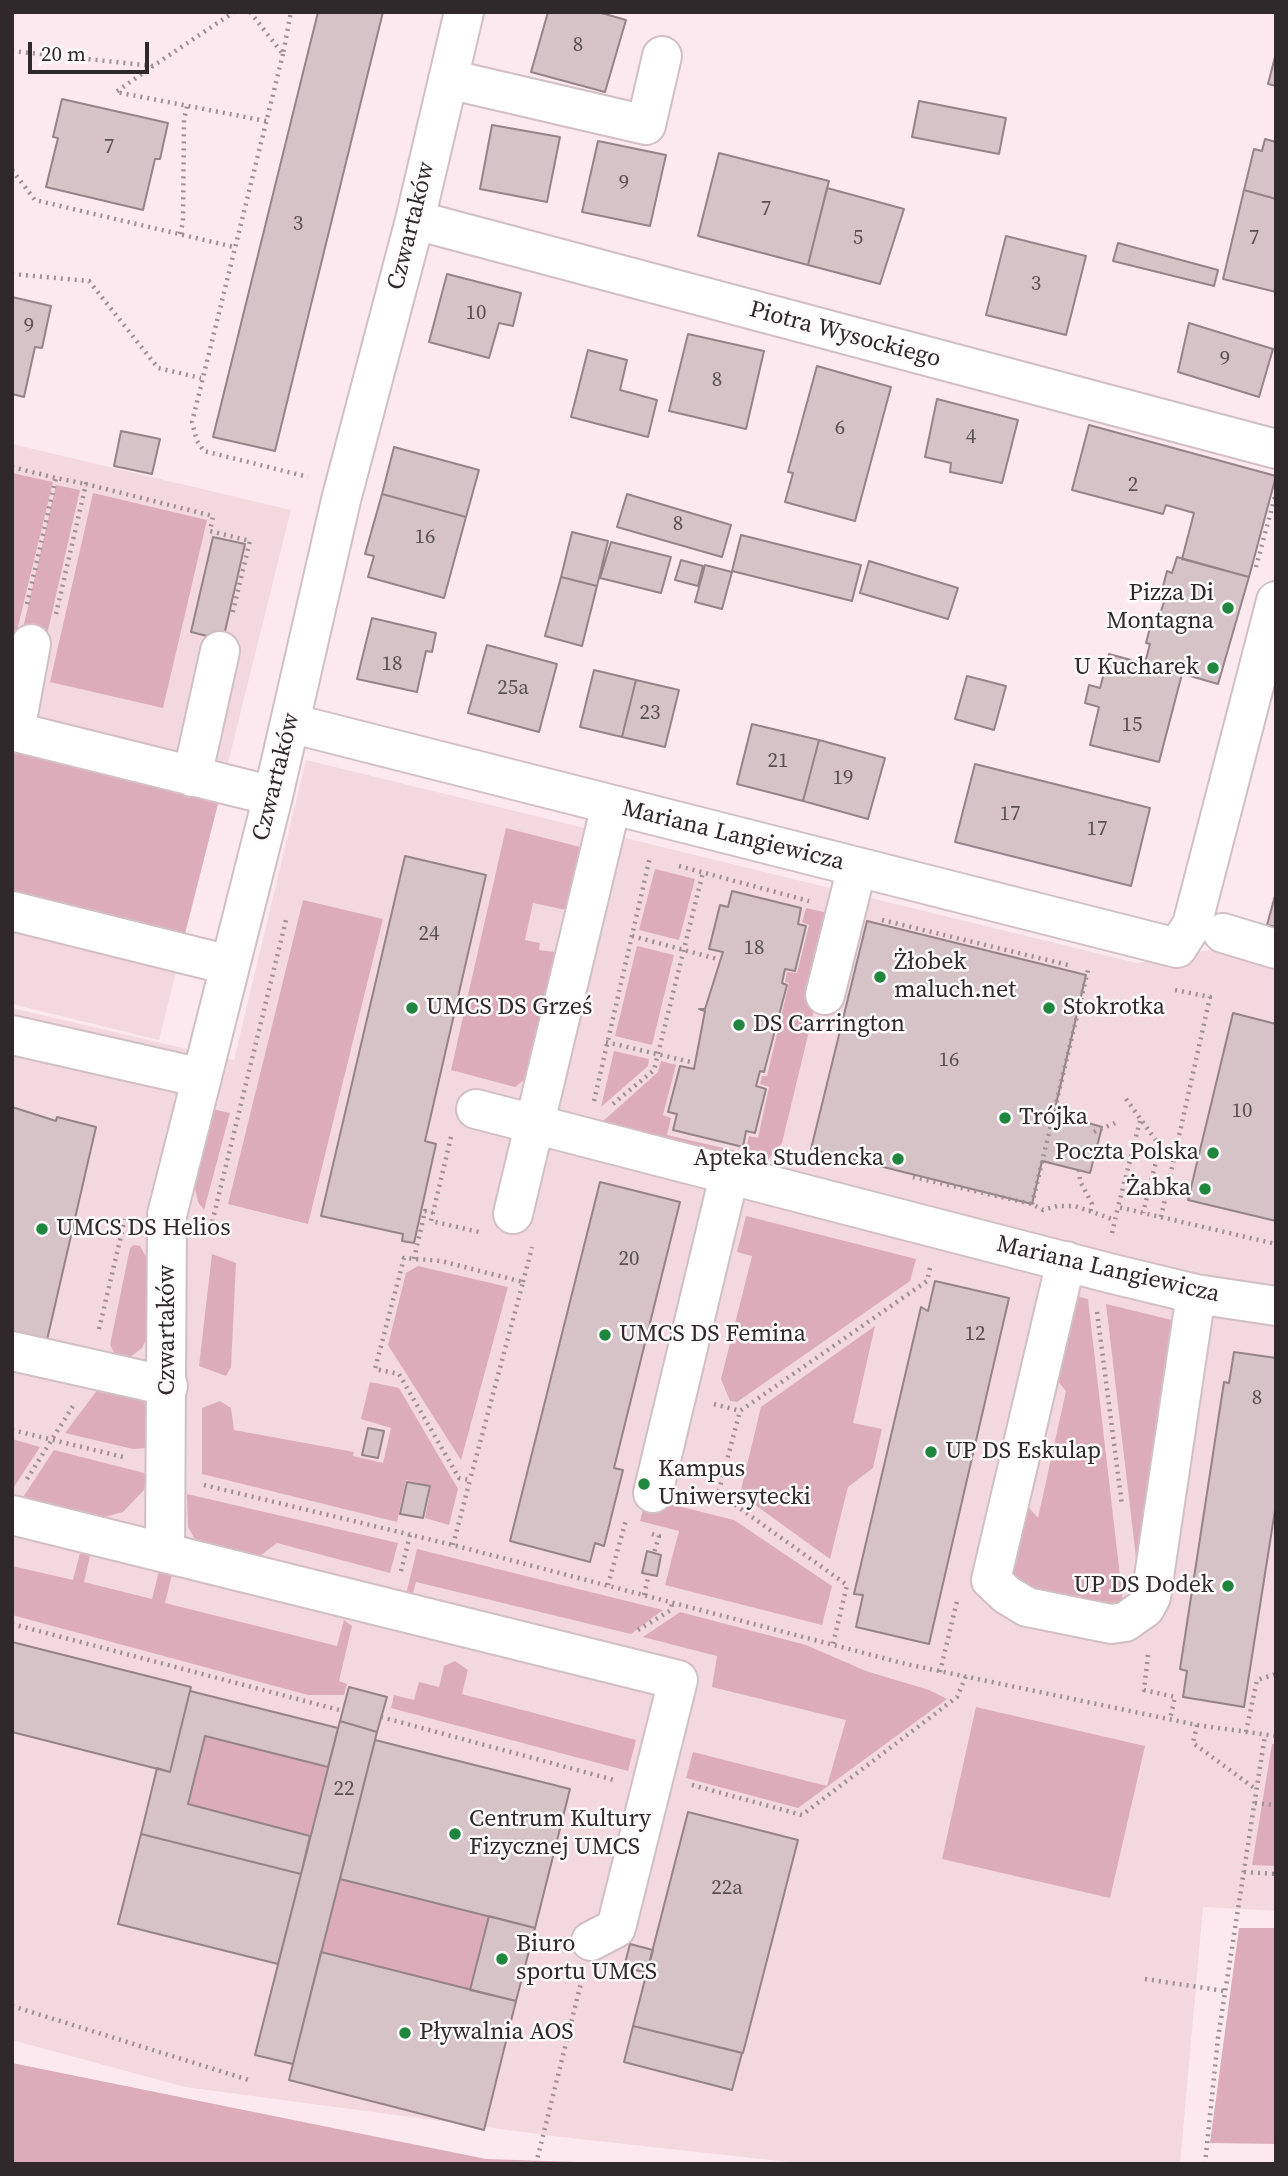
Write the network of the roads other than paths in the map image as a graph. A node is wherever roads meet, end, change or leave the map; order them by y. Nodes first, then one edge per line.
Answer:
1 (464, 12) edge
2 (662, 56) dead end
3 (448, 79) junction
4 (415, 220) junction
5 (1276, 449) edge
6 (1276, 601) edge
7 (31, 644) road end
8 (220, 651) road end
9 (1269, 653) edge
10 (290, 723) junction
11 (14, 731) edge
12 (192, 777) junction
13 (273, 796) junction
14 (611, 805) junction
15 (857, 867) junction
16 (12, 911) edge
17 (1223, 933) dead end
18 (1276, 949) edge
19 (229, 965) junction
20 (825, 995) dead end
21 (12, 1035) edge
22 (202, 1078) junction
23 (464, 1119) road end
24 (534, 1123) junction
25 (730, 1172) junction
26 (523, 1229) road end
27 (1063, 1273) junction
28 (1196, 1294) junction
29 (1276, 1306) edge
30 (12, 1351) edge
31 (168, 1386) junction
32 (655, 1488) road end
33 (19, 1499) edge
34 (165, 1551) junction
35 (587, 1959) road end

1 - 3 street, Czwartaków
2 - 3 street
3 - 4 street, Czwartaków
4 - 5 street, Piotra Wysockiego
4 - 10 street, Czwartaków
6 - 9 street
7 - 11 street
8 - 12 street
9 - 15 street, Mariana Langiewicza
10 - 13 street, Czwartaków
10 - 14 street, Mariana Langiewicza
11 - 12 street
12 - 13 street
13 - 19 street, Czwartaków
14 - 15 street, Mariana Langiewicza
14 - 24 street
15 - 20 street
16 - 19 street
17 - 18 street
19 - 22 street, Czwartaków
21 - 22 street
22 - 31 street, Czwartaków
23 - 24 street, Mariana Langiewicza
24 - 25 street, Mariana Langiewicza
24 - 26 street
25 - 27 street, Mariana Langiewicza
25 - 32 street
27 - 28 street, Mariana Langiewicza
27 - 28 street
28 - 29 street, Mariana Langiewicza
30 - 31 street
31 - 34 street, Czwartaków
33 - 34 street
34 - 35 street

